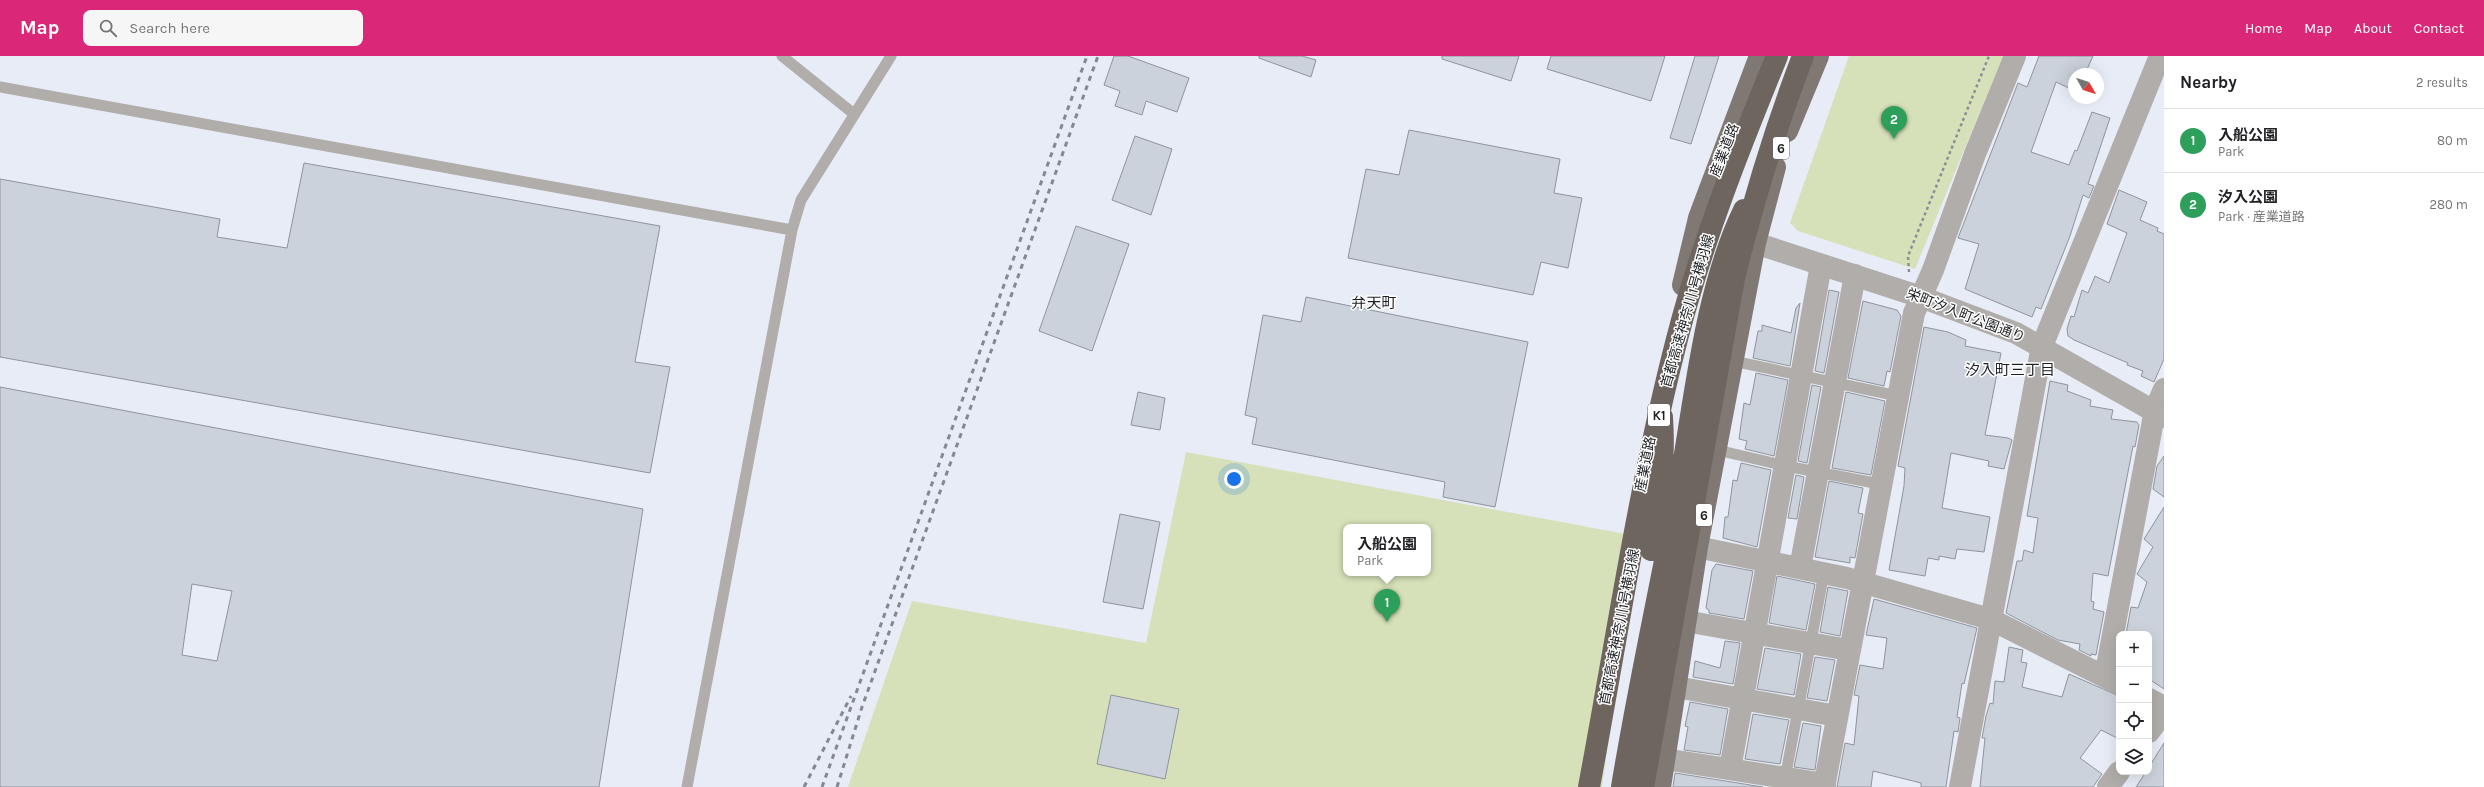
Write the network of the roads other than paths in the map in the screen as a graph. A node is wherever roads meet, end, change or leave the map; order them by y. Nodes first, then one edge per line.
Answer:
1 (782, 56) edge
2 (891, 56) edge
3 (1760, 56) edge
4 (1777, 56) edge
5 (1803, 56) edge
6 (1818, 56) edge
7 (2015, 56) edge
8 (2160, 56) edge
9 (0, 87) edge
10 (854, 114) junction
11 (1790, 120) junction
12 (792, 230) junction
13 (1755, 243) junction
14 (1822, 264) junction
15 (1856, 275) junction
16 (1922, 297) junction
17 (2042, 346) junction
18 (1733, 360) junction
19 (1802, 376) junction
20 (1835, 383) junction
21 (2164, 389) edge
22 (1660, 390) junction
23 (1898, 396) junction
24 (2160, 413) edge
25 (1717, 450) junction
26 (1786, 466) junction
27 (1818, 472) junction
28 (1880, 484) junction
29 (1697, 546) junction
30 (1769, 562) junction
31 (1800, 568) junction
32 (1824, 573) junction
33 (1864, 582) junction
34 (1990, 619) junction
35 (1685, 621) junction
36 (1754, 634) junction
37 (1810, 643) junction
38 (1849, 650) junction
39 (2112, 680) edge
40 (1676, 688) junction
41 (1741, 700) junction
42 (2152, 701) edge
43 (2164, 707) edge
44 (1798, 709) junction
45 (2164, 712) edge
46 (1837, 716) junction
47 (2152, 728) edge
48 (1623, 739) junction
49 (1664, 759) junction
50 (1730, 769) junction
51 (2118, 775) edge
52 (1785, 778) junction
53 (1825, 785) edge
54 (687, 787) edge
55 (1588, 787) edge
56 (1607, 787) edge
57 (1622, 787) edge
58 (1643, 787) edge
59 (1660, 787) edge
60 (1960, 787) edge
61 (2108, 787) edge

1 - 10 lane
2 - 10 lane
3 - 22 main road, 産業道路
4 - 55 highway, 首都高速神奈川1号横羽線 / K1, bridge
5 - 58 highway, bridge
6 - 11 main road, 6
7 - 16 street
8 - 17 street
9 - 12 lane
10 - 12 lane
11 - 13 main road, 6
11 - 48 highway
12 - 54 lane
13 - 14 street, 栄町汐入町公園通り
13 - 18 main road, 6
14 - 15 street, 栄町汐入町公園通り
14 - 19 street
15 - 16 street, 栄町汐入町公園通り
15 - 20 street
16 - 17 street, 栄町汐入町公園通り
16 - 23 street
17 - 24 street, 栄町汐入町公園通り
17 - 34 street
18 - 19 lane
18 - 25 main road, 6
19 - 20 lane
19 - 26 street
20 - 23 lane
20 - 27 street
21 - 24 street
22 - 48 highway
22 - 55 main road, 産業道路
23 - 28 street
24 - 39 street
25 - 26 lane
25 - 29 main road, 6
26 - 27 lane
26 - 30 street
27 - 28 lane
27 - 31 street
28 - 33 street
29 - 30 street
29 - 35 main road, 6
30 - 31 street
30 - 36 street
31 - 32 street
32 - 33 street
32 - 37 lane
33 - 34 street
33 - 38 street
34 - 39 street
34 - 60 street
35 - 36 street
35 - 40 main road, 6
36 - 37 street
36 - 41 street
37 - 38 street
37 - 44 lane
38 - 46 street
40 - 41 street
40 - 49 main road, 6
41 - 44 street
41 - 50 street
42 - 43 street
44 - 46 street
44 - 52 lane
45 - 47 street
46 - 53 street
48 - 56 highway
48 - 57 highway
49 - 50 street
49 - 59 main road, 6
50 - 52 street
51 - 61 street
52 - 53 street

